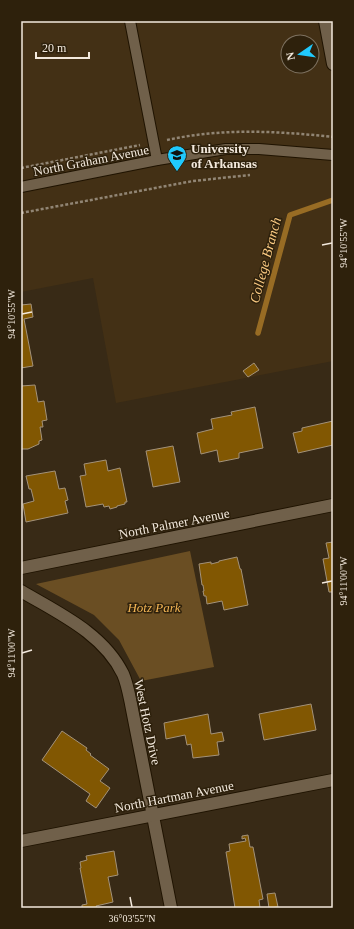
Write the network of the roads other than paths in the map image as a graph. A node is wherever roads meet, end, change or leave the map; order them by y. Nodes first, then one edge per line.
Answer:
1 (130, 21) edge
2 (324, 21) edge
3 (333, 64) edge
4 (333, 155) edge
5 (157, 160) junction
6 (21, 187) edge
7 (333, 505) edge
8 (21, 568) edge
9 (21, 591) edge
10 (333, 780) edge
11 (152, 815) junction
12 (21, 841) edge
13 (171, 908) edge

1 - 5 lane
2 - 3 street
4 - 5 lane, North Graham Avenue
5 - 6 lane, North Graham Avenue
7 - 8 street, North Palmer Avenue
9 - 11 street, West Hotz Drive
10 - 11 street, North Hartman Avenue
11 - 12 street, North Hartman Avenue
11 - 13 street, West Hotz Drive

